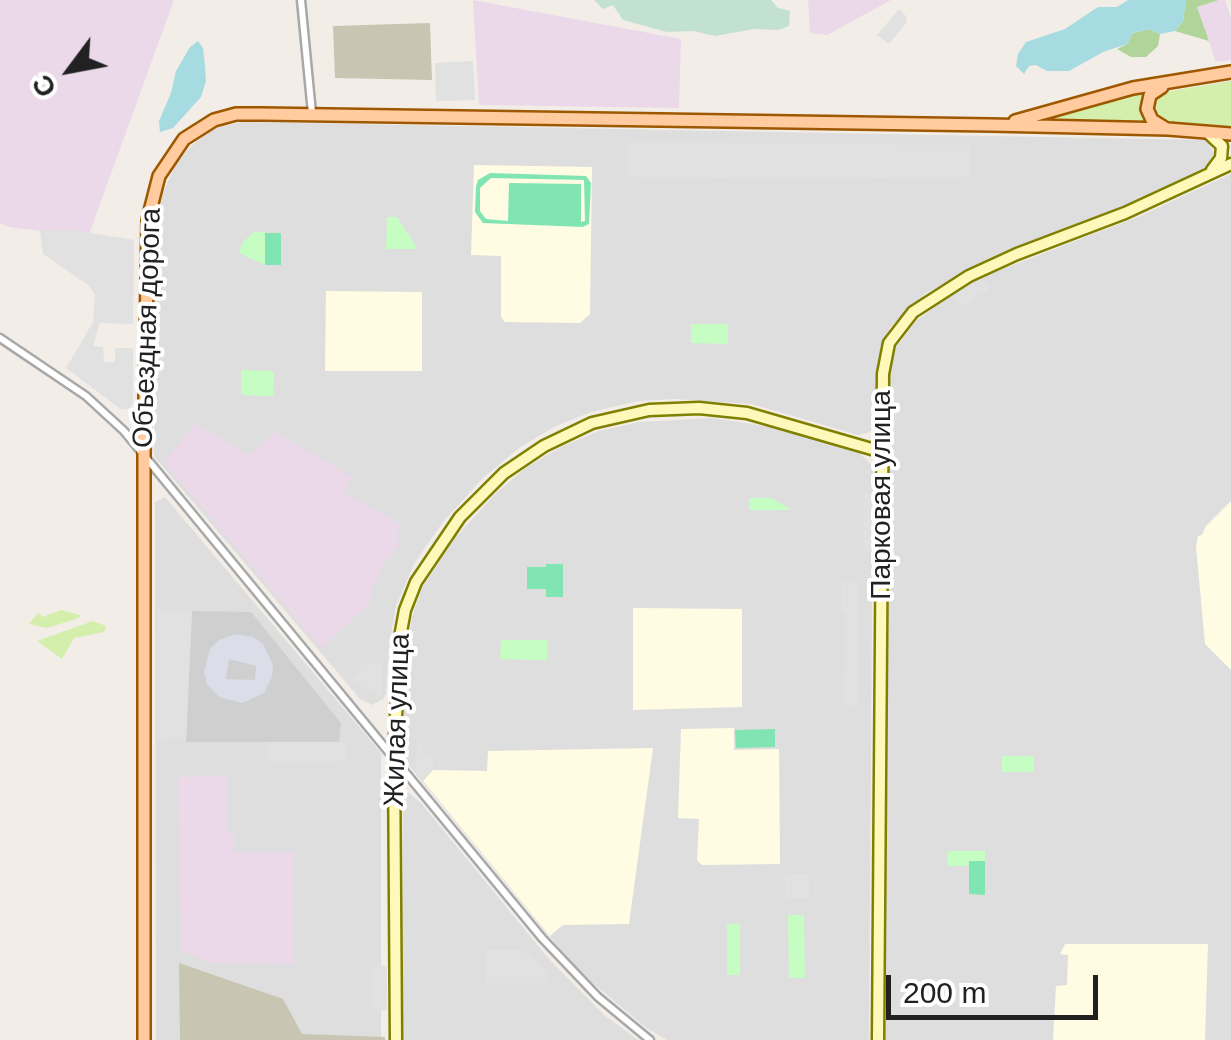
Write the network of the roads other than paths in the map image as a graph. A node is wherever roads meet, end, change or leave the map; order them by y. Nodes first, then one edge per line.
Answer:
1 (301, 0) edge
2 (1231, 72) edge
3 (1176, 82) junction
4 (312, 114) junction
5 (991, 125) junction
6 (1168, 129) junction
7 (1207, 132) junction
8 (1231, 134) edge
9 (1231, 164) edge
10 (1208, 175) junction
11 (0, 338) edge
12 (882, 452) junction
13 (144, 456) junction
14 (394, 756) junction
15 (144, 1040) edge
16 (396, 1040) edge
17 (650, 1040) edge
18 (878, 1040) edge

1 - 4 street
2 - 3 main road
3 - 5 main road
3 - 6 main road
4 - 5 main road, Объездная дорога
4 - 13 main road, Объездная дорога
5 - 6 main road
6 - 7 main road
7 - 8 main road
7 - 10 main road
9 - 10 main road, Парковая улица
10 - 12 main road, Парковая улица
11 - 13 street
12 - 14 main road, Жилая улица
12 - 18 main road, Парковая улица
13 - 14 street
13 - 15 main road, Объездная дорога
14 - 16 main road, Жилая улица
14 - 17 street

